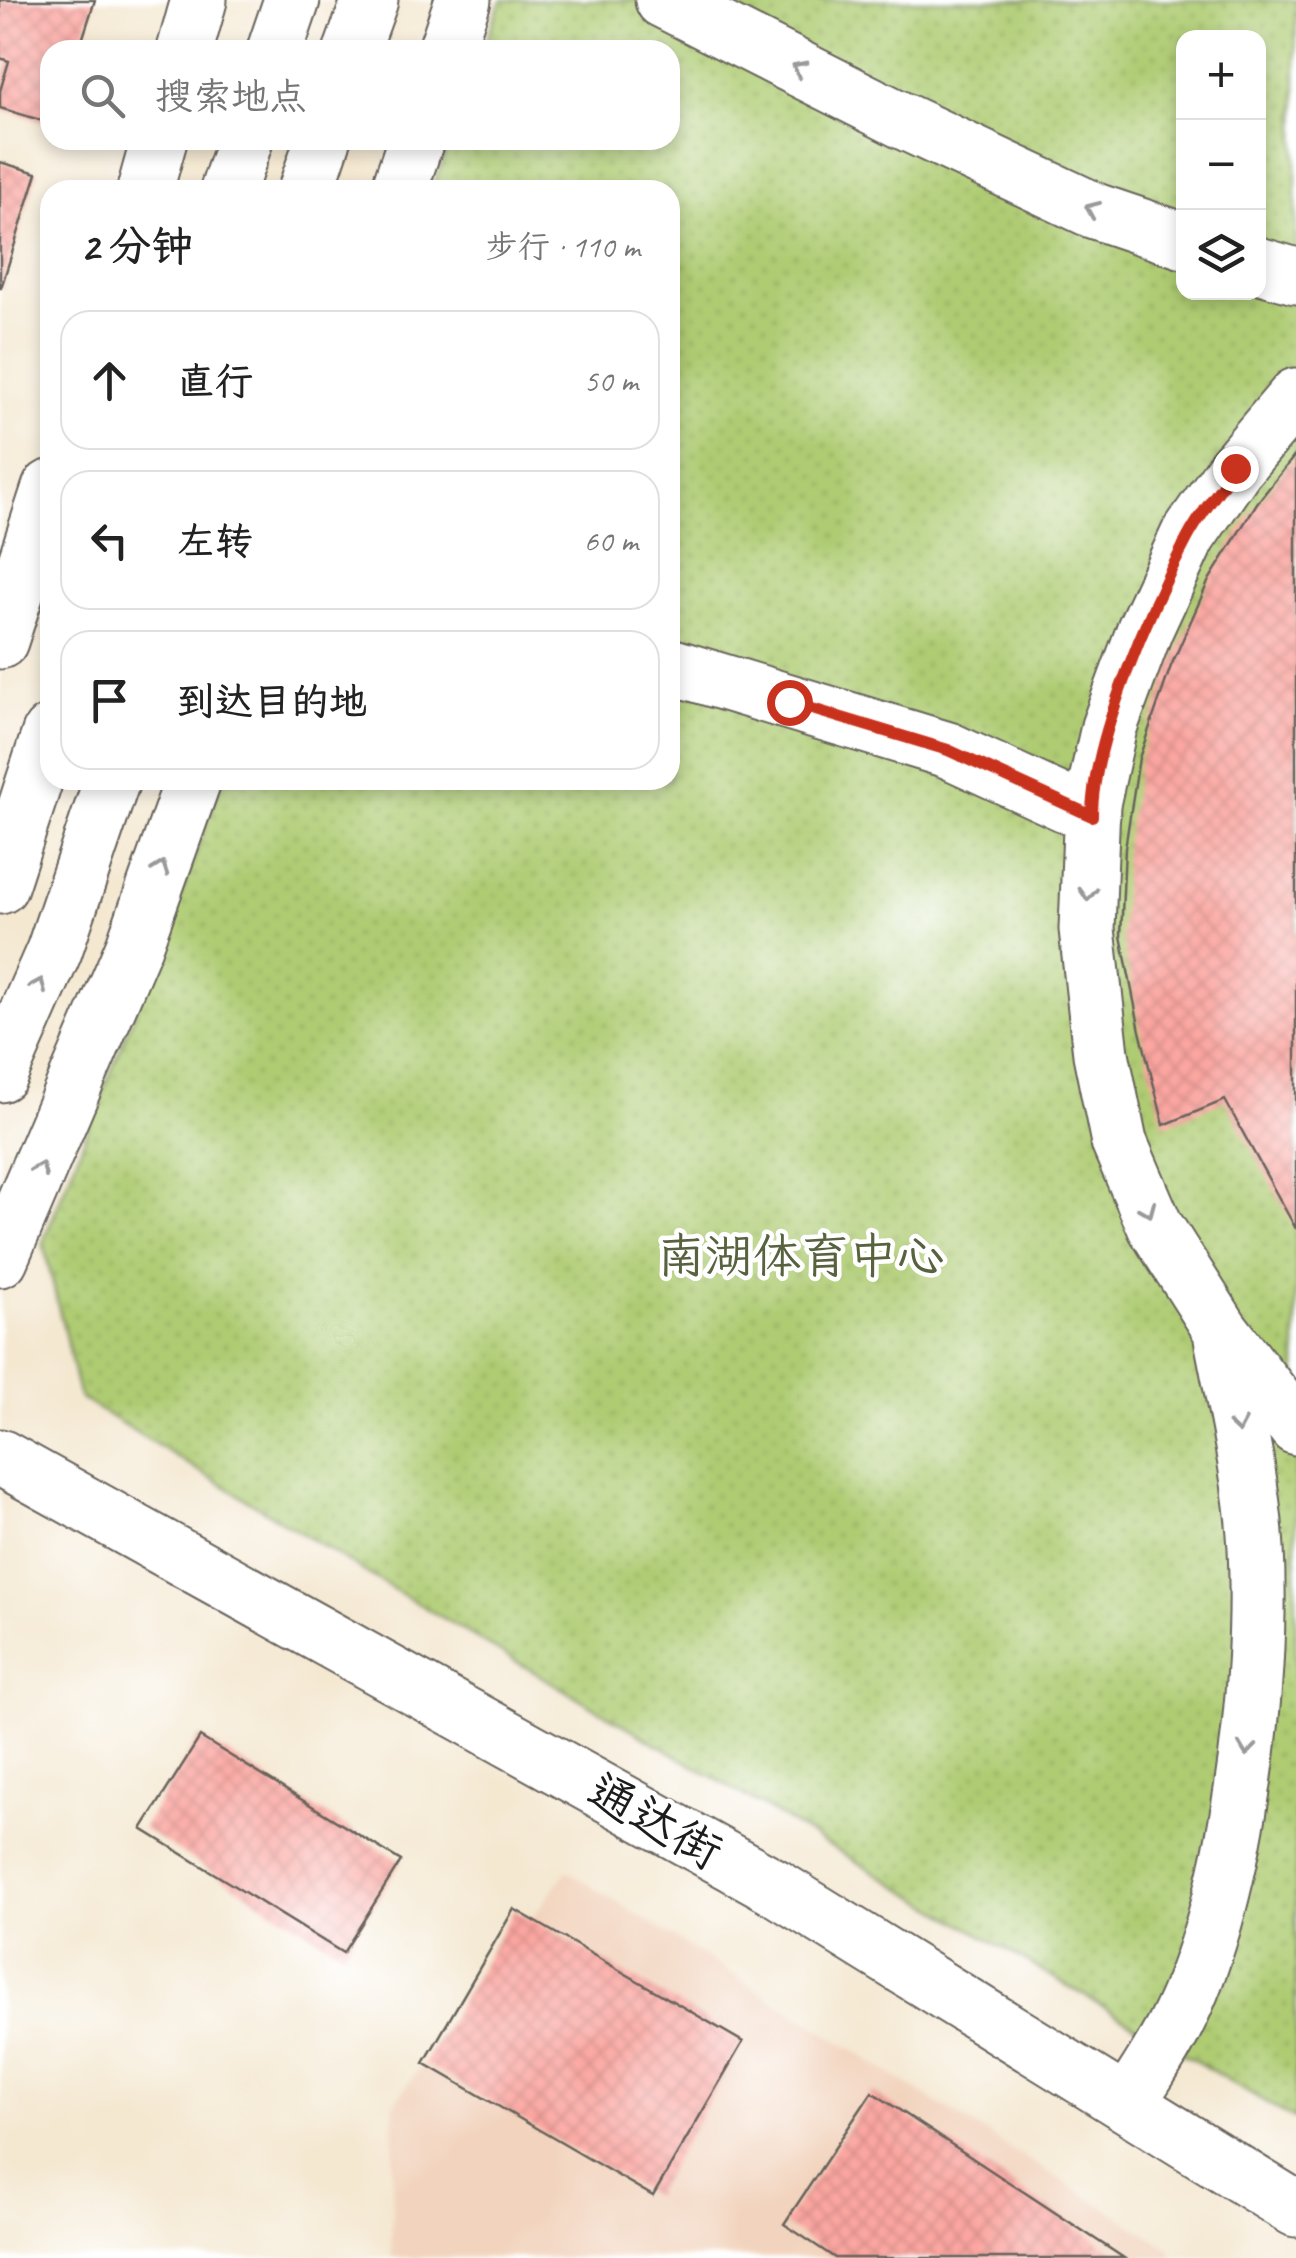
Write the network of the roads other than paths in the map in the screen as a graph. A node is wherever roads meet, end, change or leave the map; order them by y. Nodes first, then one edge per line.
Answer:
1 (200, 0) edge
2 (292, 0) edge
3 (370, 0) edge
4 (464, 0) edge
5 (663, 0) edge
6 (188, 40) edge
7 (278, 40) edge
8 (356, 40) edge
9 (450, 40) edge
10 (156, 150) edge
11 (242, 150) edge
12 (320, 150) edge
13 (413, 150) edge
14 (148, 180) edge
15 (231, 180) edge
16 (309, 180) edge
17 (402, 180) edge
18 (1176, 238) edge
19 (1266, 267) edge
20 (1296, 276) edge
21 (1296, 396) edge
22 (40, 519) edge
23 (0, 641) edge
24 (680, 669) edge
25 (40, 764) edge
26 (109, 790) edge
27 (189, 790) edge
28 (1092, 816) junction
29 (0, 886) edge
30 (0, 1074) edge
31 (0, 1258) edge
32 (1221, 1330) junction
33 (1296, 1427) edge
34 (4, 1452) edge
35 (1128, 2103) junction
36 (1296, 2209) edge

1 - 6 street
2 - 7 street
3 - 8 street
4 - 9 street
18 -> 5 street
10 - 14 street
11 - 15 street
12 - 16 street
13 - 17 street
19 - 20 street
21 - 28 street
22 - 23 street
24 - 28 street
25 - 29 street
30 -> 26 street
31 -> 27 street
28 -> 32 street
32 - 33 street
32 -> 35 street
34 - 35 street, 通达街
35 - 36 street, 通达街

